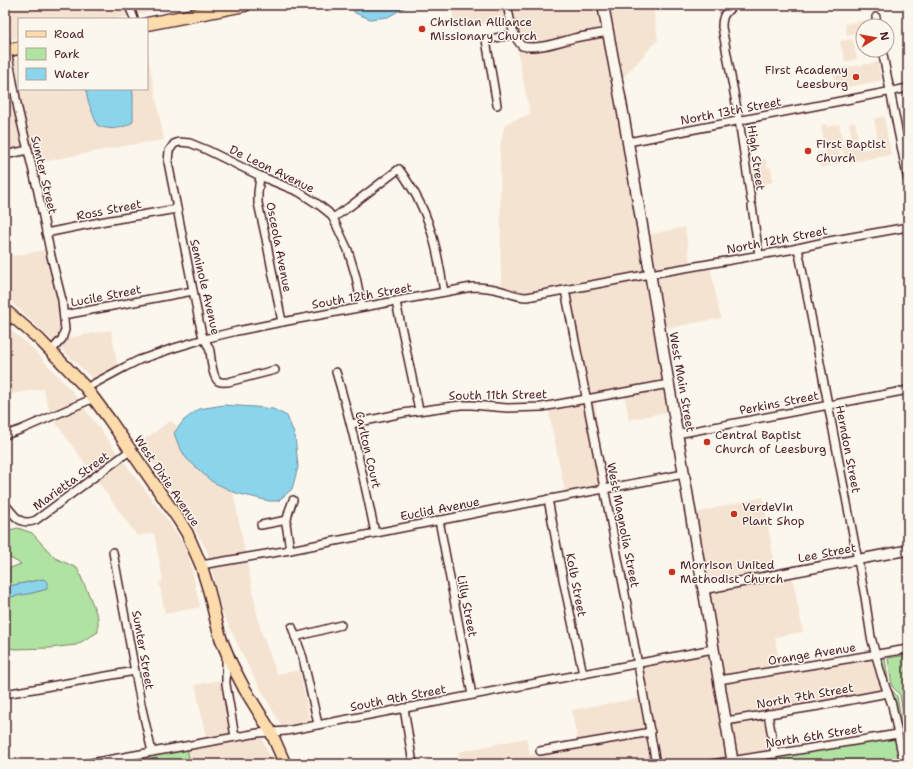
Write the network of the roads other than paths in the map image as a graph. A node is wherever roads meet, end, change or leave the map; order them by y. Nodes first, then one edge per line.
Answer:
1 (128, 5) edge
2 (245, 5) edge
3 (507, 5) edge
4 (603, 5) edge
5 (734, 5) edge
6 (134, 18) edge
7 (148, 24) edge
8 (608, 32) junction
9 (515, 34) junction
10 (9, 47) edge
11 (884, 58) edge
12 (908, 88) edge
13 (890, 92) junction
14 (497, 105) dead end
15 (739, 120) junction
16 (628, 142) junction
17 (28, 150) junction
18 (5, 154) edge
19 (168, 163) joint
20 (260, 176) junction
21 (908, 181) edge
22 (177, 209) junction
23 (333, 218) junction
24 (908, 227) edge
25 (46, 233) junction
26 (798, 248) junction
27 (759, 255) junction
28 (650, 274) junction
29 (565, 290) junction
30 (193, 291) junction
31 (444, 292) junction
32 (396, 302) junction
33 (362, 307) junction
34 (64, 315) junction
35 (7, 317) edge
36 (282, 322) junction
37 (204, 339) junction
38 (51, 351) junction
39 (275, 370) dead end
40 (336, 372) dead end
41 (669, 384) junction
42 (86, 388) junction
43 (908, 390) edge
44 (94, 398) junction
45 (587, 399) junction
46 (828, 405) junction
47 (418, 410) junction
48 (351, 424) junction
49 (677, 434) junction
50 (5, 435) edge
51 (131, 450) junction
52 (684, 474) junction
53 (605, 489) junction
54 (548, 499) junction
55 (293, 500) dead end
56 (5, 504) edge
57 (287, 520) junction
58 (439, 520) junction
59 (262, 525) dead end
60 (375, 533) junction
61 (290, 550) junction
62 (908, 550) edge
63 (113, 552) dead end
64 (858, 560) junction
65 (201, 565) junction
66 (703, 589) junction
67 (341, 625) dead end
68 (292, 627) dead end
69 (295, 637) junction
70 (713, 649) junction
71 (908, 649) edge
72 (226, 650) junction
73 (876, 655) junction
74 (638, 663) junction
75 (135, 671) junction
76 (583, 674) junction
77 (719, 680) junction
78 (888, 693) junction
79 (5, 694) edge
80 (472, 695) junction
81 (404, 708) junction
82 (768, 714) junction
83 (726, 721) junction
84 (318, 724) junction
85 (271, 732) junction
86 (651, 732) junction
87 (898, 734) junction
88 (235, 737) junction
89 (540, 751) dead end
90 (152, 752) junction
91 (775, 754) junction
92 (733, 762) edge
93 (85, 764) edge
94 (285, 764) edge
95 (413, 764) edge
96 (656, 764) edge
97 (712, 764) edge
98 (904, 764) edge

1 - 6 street
2 - 7 highway
3 - 9 street
4 - 8 main road, West Main Street
5 - 15 street, High Street
8 - 9 street
8 - 16 main road, West Main Street
9 - 14 street
10 - 17 street, Sumter Street
11 - 13 street
12 - 13 street, North 13th Street
13 - 15 street, North 13th Street
13 - 21 street
15 - 16 street, North 13th Street
15 - 27 street, High Street
16 - 28 main road, West Main Street
17 - 18 street
17 - 25 street, Sumter Street
19 - 20 street, De Leon Avenue
19 - 22 street, Seminole Avenue
20 - 23 street, De Leon Avenue
20 - 36 street, Osceola Avenue
22 - 25 street, Ross Street
22 - 30 street, Seminole Avenue
23 - 31 street
23 - 33 street, De Leon Avenue
24 - 26 street, North 12th Street
25 - 34 street, Sumter Street
26 - 27 street, North 12th Street
26 - 46 street, Herndon Street
27 - 28 street, North 12th Street
28 - 29 street, South 12th Street
28 - 41 main road, West Main Street
29 - 31 street, South 12th Street
29 - 45 street, West Magnolia Street
30 - 34 street, Lucile Street
30 - 37 street, Seminole Avenue
31 - 32 street, South 12th Street
32 - 33 street, South 12th Street
32 - 47 street
33 - 36 street, South 12th Street
34 - 38 street, Lucile Street
35 - 38 main road, West Dixie Avenue
36 - 37 street, South 12th Street
37 - 39 street, Seminole Avenue
37 - 42 street, South 12th Street
38 - 42 main road, West Dixie Avenue
40 - 48 street, Carlton Court
41 - 45 street, South 11th Street
41 - 49 main road, West Main Street
42 - 44 main road, West Dixie Avenue
43 - 46 street, Perkins Street
44 - 50 street
44 - 51 main road, West Dixie Avenue
45 - 47 street, South 11th Street
45 - 53 street, West Magnolia Street
46 - 49 street, Perkins Street
46 - 64 street, Herndon Street
47 - 48 street, South 11th Street
48 - 60 street, Carlton Court
49 - 52 main road, West Main Street
51 - 56 street, Marietta Street
51 - 65 main road, West Dixie Avenue
52 - 53 street, Euclid Avenue
52 - 66 main road, West Main Street
53 - 54 street, Euclid Avenue
53 - 74 street, West Magnolia Street
54 - 58 street, Euclid Avenue
54 - 76 street, Kolb Street
55 - 57 street
57 - 59 street
57 - 61 street
58 - 60 street, Euclid Avenue
58 - 80 street, Lilly Street
60 - 61 street, Euclid Avenue
61 - 65 street, Euclid Avenue
62 - 64 street, Lee Street
63 - 75 street, Sumter Street
64 - 66 street, Lee Street
64 - 73 street, Herndon Street
65 - 72 main road, West Dixie Avenue
66 - 70 main road, West Main Street
67 - 69 street
68 - 69 street
69 - 84 street
70 - 74 street, South 9th Street
70 - 77 main road, West Main Street
71 - 73 street, Orange Avenue
72 - 85 main road, West Dixie Avenue
72 - 88 street
73 - 77 street, Orange Avenue
73 - 78 street, Herndon Street
74 - 76 street, South 9th Street
74 - 86 street, West Magnolia Street
75 - 79 street
75 - 90 street, Sumter Street
76 - 80 street, South 9th Street
77 - 83 main road, West Main Street
78 - 82 street, North 7th Street
78 - 87 street, Herndon Street
80 - 81 street, South 9th Street
81 - 84 street, South 9th Street
81 - 95 street
82 - 83 street, North 7th Street
82 - 91 street
83 - 92 main road, West Main Street
84 - 85 street, South 9th Street
85 - 88 street, South 9th Street
85 - 94 main road, West Dixie Avenue
86 - 89 street
86 - 96 street, West Magnolia Street
87 - 91 street, North 6th Street
87 - 98 street, Herndon Street
88 - 90 street, South 9th Street
90 - 93 street, South 9th Street
91 - 92 street, North 6th Street
92 - 97 street, North 6th Street

